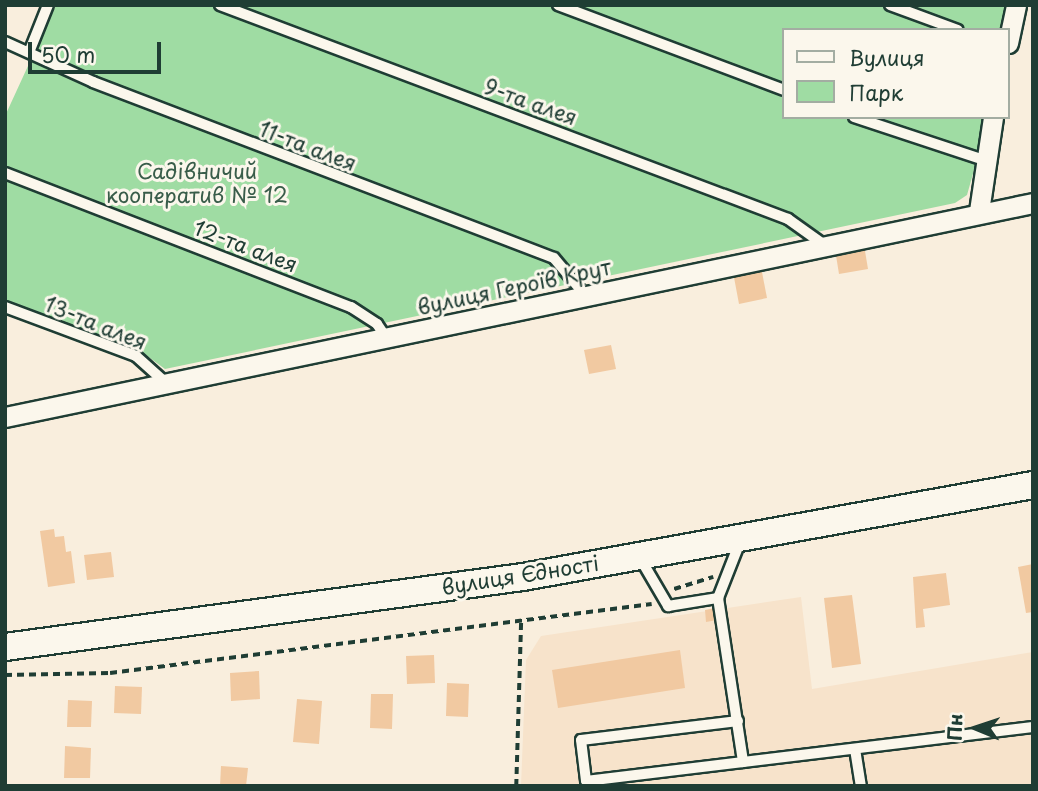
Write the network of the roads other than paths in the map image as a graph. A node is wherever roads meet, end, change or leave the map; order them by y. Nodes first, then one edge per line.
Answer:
1 (48, 5) edge
2 (220, 5) edge
3 (558, 5) edge
4 (890, 5) edge
5 (1016, 5) edge
6 (953, 28) edge
7 (1010, 33) edge
8 (5, 42) edge
9 (30, 50) junction
10 (782, 89) edge
11 (860, 119) edge
12 (993, 119) edge
13 (984, 160) junction
14 (5, 173) edge
15 (1033, 203) edge
16 (979, 211) junction
17 (823, 244) junction
18 (585, 295) junction
19 (5, 307) edge
20 (386, 337) junction
21 (166, 383) junction
22 (5, 416) edge
23 (1033, 485) edge
24 (741, 538) junction
25 (638, 554) junction
26 (718, 598) junction
27 (5, 647) edge
28 (738, 721) junction
29 (1033, 727) edge
30 (855, 749) junction
31 (743, 762) junction
32 (861, 786) edge

1 - 9 lane
2 - 17 lane, 9-та алея
3 - 10 lane
4 - 6 lane
5 - 7 street
8 - 9 lane, 11-та алея
9 - 18 lane, 11-та алея
11 - 13 lane
12 - 13 street
13 - 16 street
14 - 20 lane, 12-та алея
15 - 16 street, вулиця Героїв Крут
16 - 17 street, вулиця Героїв Крут
17 - 18 street, вулиця Героїв Крут
18 - 20 street, вулиця Героїв Крут
19 - 21 lane, 13-та алея
20 - 21 street, вулиця Героїв Крут
21 - 22 street, вулиця Героїв Крут
23 - 24 main road, вулиця Єдності
24 - 25 main road, вулиця Єдності
24 - 26 lane
25 - 26 lane
25 - 27 main road, вулиця Єдності
26 - 28 lane
28 - 31 lane
28 - 31 lane
29 - 30 lane
30 - 31 lane
30 - 32 lane

